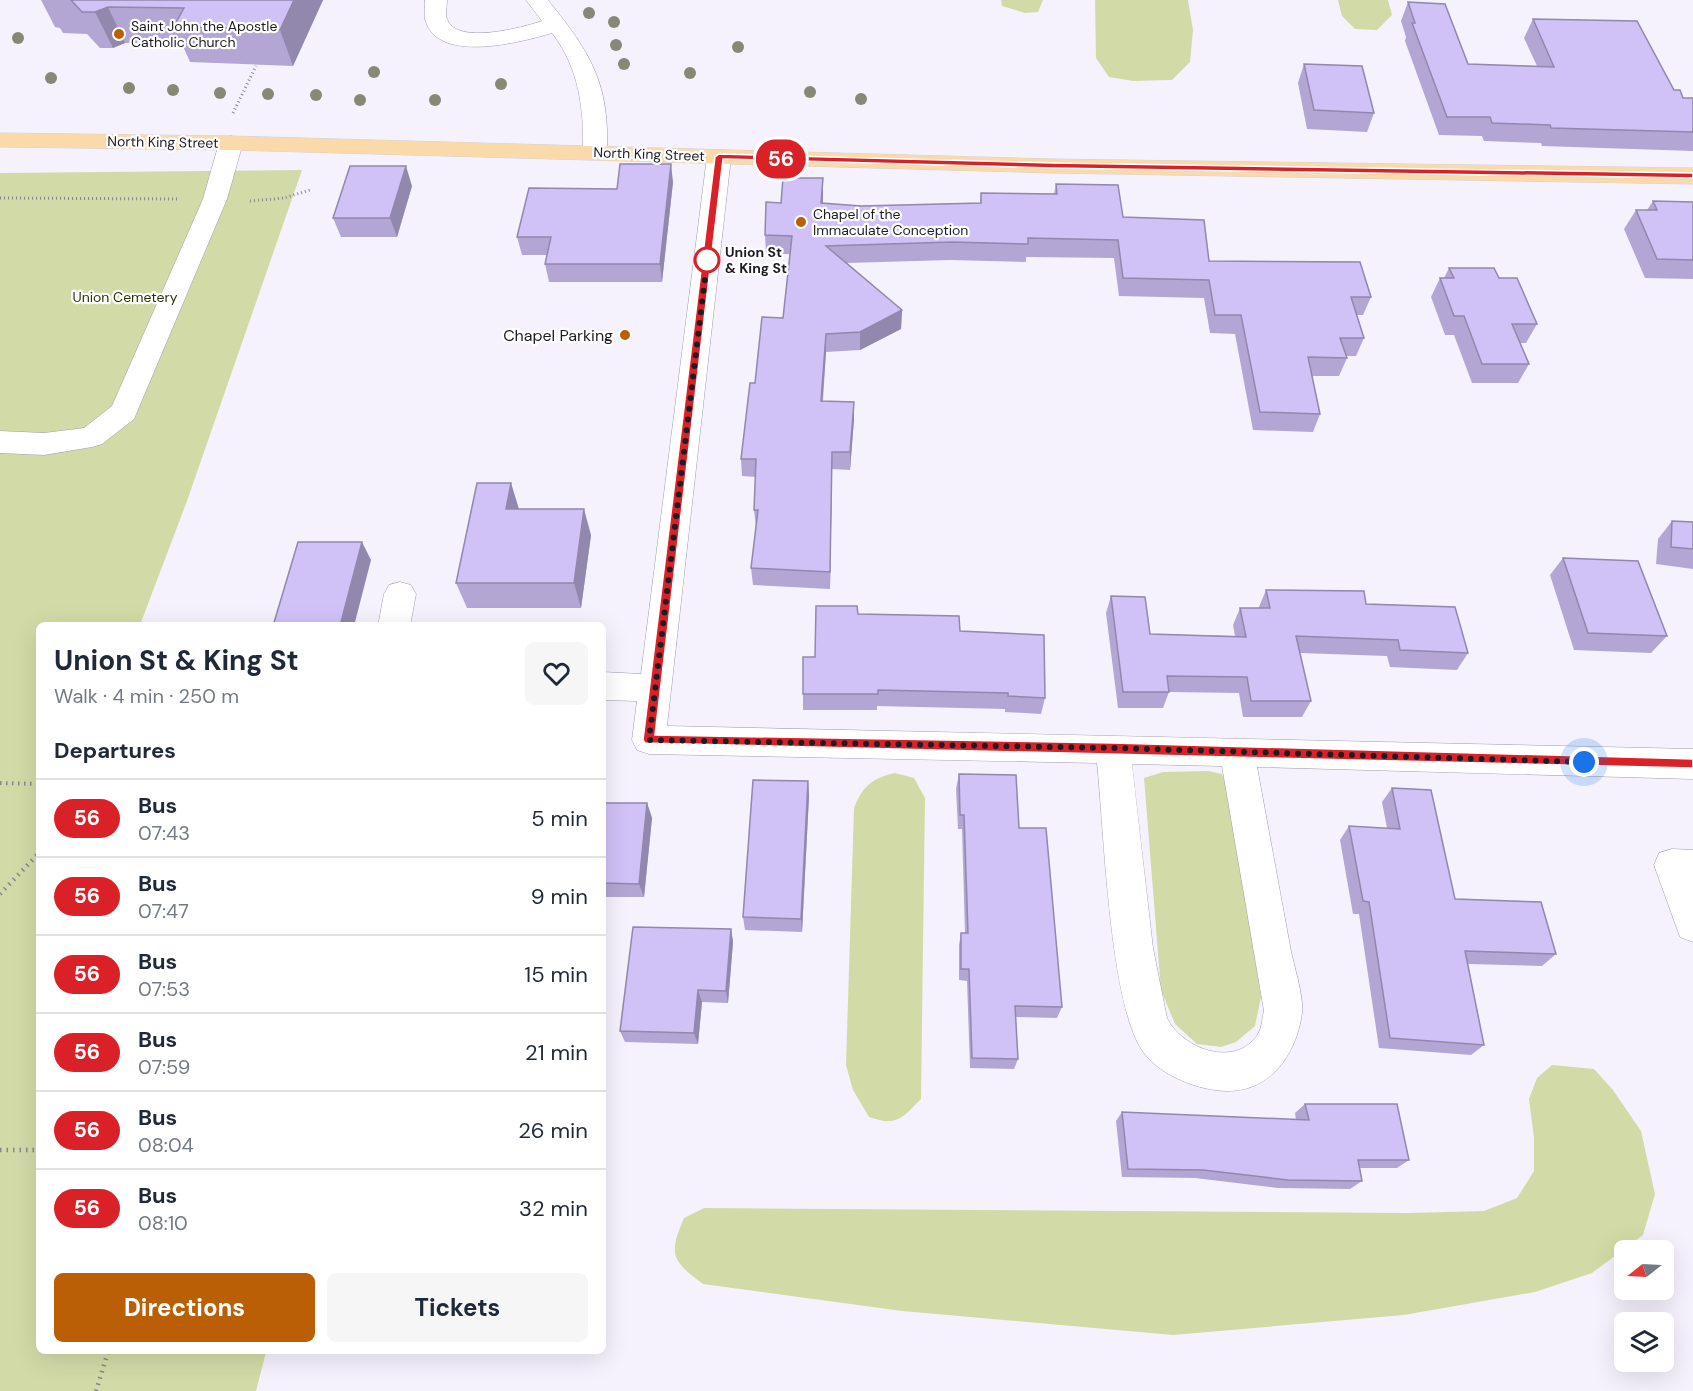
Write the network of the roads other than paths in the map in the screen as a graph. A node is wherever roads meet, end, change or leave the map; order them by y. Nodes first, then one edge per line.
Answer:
1 (436, 0) edge
2 (537, 0) edge
3 (556, 24) junction
4 (231, 131) junction
5 (0, 140) edge
6 (595, 152) junction
7 (719, 157) junction
8 (1693, 176) edge
9 (0, 442) edge
10 (400, 594) dead end
11 (395, 622) edge
12 (606, 686) edge
13 (655, 688) junction
14 (1113, 748) junction
15 (1237, 752) junction
16 (1693, 764) edge
17 (1693, 866) edge
18 (1693, 925) edge

1 - 3 street
2 - 3 street
3 - 6 street
4 - 5 main road, North King Street
4 - 6 main road, North King Street
4 - 9 street
6 - 7 main road, North King Street
7 - 8 main road, North King Street
7 - 13 street
10 - 11 street
12 - 13 street
13 - 14 street
14 - 15 street
14 - 15 street
15 - 16 street
17 - 18 street

